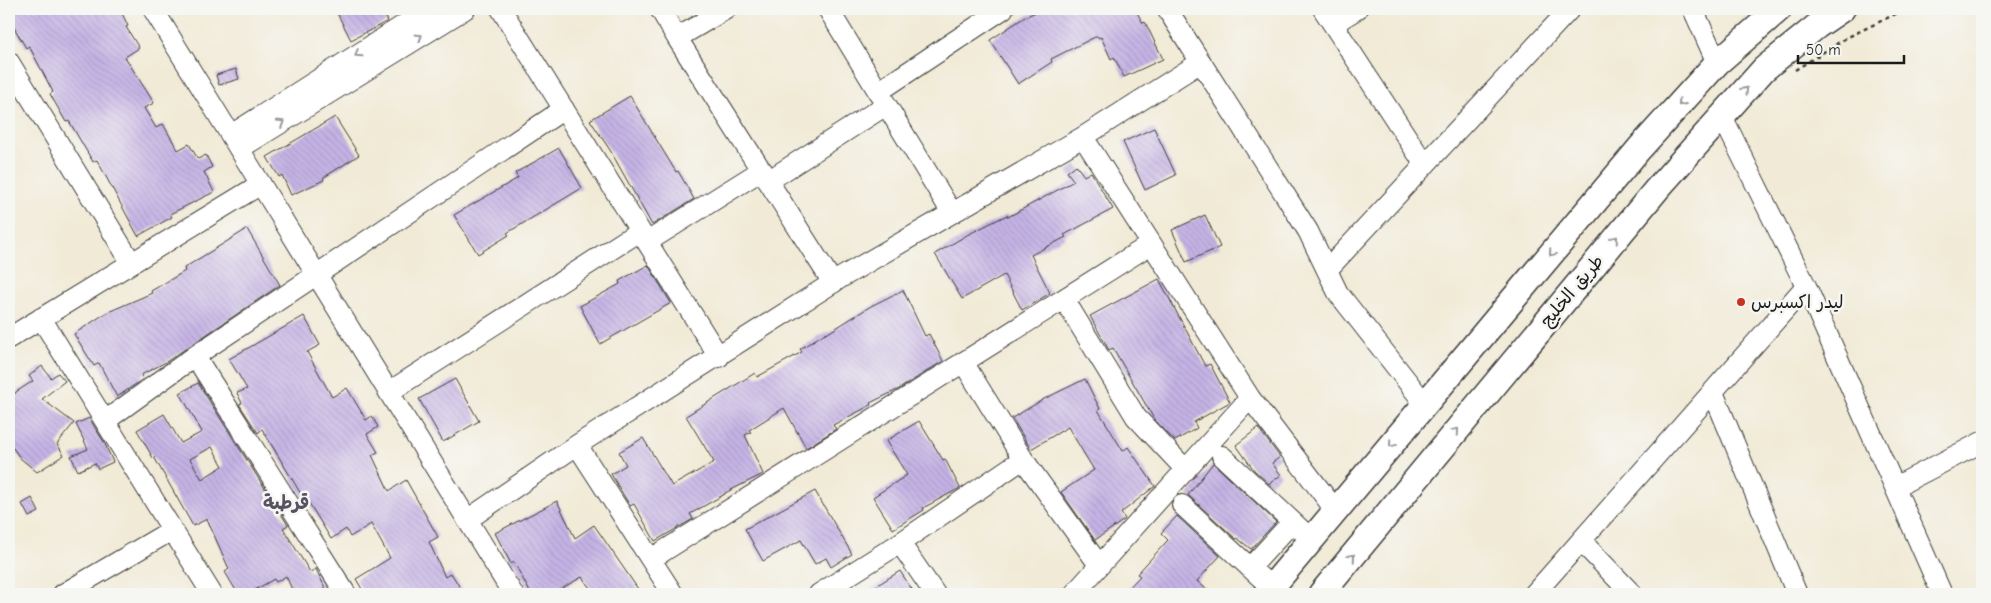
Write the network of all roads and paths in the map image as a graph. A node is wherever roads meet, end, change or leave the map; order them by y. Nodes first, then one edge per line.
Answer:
1 (153, 9) edge
2 (429, 9) edge
3 (464, 9) edge
4 (501, 9) edge
5 (660, 9) edge
6 (726, 9) edge
7 (828, 9) edge
8 (1003, 9) edge
9 (1167, 9) edge
10 (1358, 9) edge
11 (1570, 9) edge
12 (1693, 9) edge
13 (1779, 9) edge
14 (1842, 9) edge
15 (1906, 9) edge
16 (1328, 17) edge
17 (677, 38) junction
18 (1201, 62) junction
19 (9, 63) edge
20 (1717, 63) junction
21 (1791, 73) dead end
22 (882, 99) junction
23 (564, 109) junction
24 (1722, 116) junction
25 (1083, 137) junction
26 (235, 142) junction
27 (1425, 165) junction
28 (765, 175) junction
29 (261, 184) junction
30 (952, 213) junction
31 (644, 237) junction
32 (1151, 244) junction
33 (130, 262) junction
34 (1327, 270) junction
35 (317, 274) junction
36 (832, 282) junction
37 (1806, 286) junction
38 (1064, 299) junction
39 (41, 318) junction
40 (9, 338) edge
41 (195, 356) junction
42 (719, 357) junction
43 (963, 362) junction
44 (389, 392) junction
45 (1713, 392) junction
46 (1250, 398) junction
47 (1425, 404) junction
48 (105, 421) junction
49 (1982, 442) edge
50 (578, 445) junction
51 (1222, 456) dead end
52 (1023, 459) junction
53 (1186, 470) junction
54 (1895, 486) junction
55 (1182, 505) dead end
56 (1336, 511) junction
57 (467, 520) junction
58 (1292, 522) junction
59 (172, 530) junction
60 (1312, 540) junction
61 (1581, 540) junction
62 (900, 543) junction
63 (651, 559) junction
64 (1099, 565) junction
65 (1250, 568) junction
66 (1269, 591) edge
67 (63, 594) edge
68 (212, 594) edge
69 (346, 594) edge
70 (513, 594) edge
71 (673, 594) edge
72 (819, 594) edge
73 (935, 594) edge
74 (1074, 594) edge
75 (1321, 594) edge
76 (1534, 594) edge
77 (1632, 594) edge
78 (1797, 594) edge
79 (1942, 594) edge

1 - 26 street
2 -> 26 street
26 -> 3 street
4 - 23 street
5 - 17 street
6 - 17 street
7 - 22 street
8 - 22 street
9 - 18 street
10 - 16 street
11 - 27 street
12 - 20 street
13 - 20 main road
24 -> 14 main road, طريق الخليج
15 - 21 path
16 - 27 street
17 - 28 street
18 - 25 street
18 - 34 street
19 - 33 street
20 -> 47 main road
22 - 28 street
22 - 30 street
23 - 31 street
23 - 35 street
24 - 37 street
75 -> 24 main road, طريق الخليج
25 - 30 street
25 - 32 street
26 - 29 street
27 - 34 street
28 - 31 street
28 - 36 street
29 - 33 street
29 - 35 street
30 - 36 street
31 - 42 street
31 - 44 street
32 - 38 street
32 - 46 street
33 - 39 street
34 - 47 street
35 - 41 street
35 - 44 street
36 - 42 street
37 - 45 street
37 - 54 street
38 - 43 street
38 - 53 street
39 - 40 street
39 - 48 street
41 - 48 street
41 - 69 street
42 - 50 street
43 - 52 street
43 - 63 street
44 - 57 street
45 - 61 street
45 - 78 street
46 - 53 street
46 - 56 street
47 -> 56 main road
48 - 59 street
49 - 54 street
50 - 57 street
50 - 63 street
51 - 58 street
52 - 62 street
52 - 64 street
53 - 64 street
54 - 79 street
55 - 65 street
56 - 60 main road
57 - 70 street
58 - 60 street
58 - 65 street
59 - 67 street
59 - 68 street
60 - 66 main road
61 - 76 street
61 - 77 street
62 - 72 street
62 - 73 street
63 - 71 street
64 - 74 street
65 - 66 street

